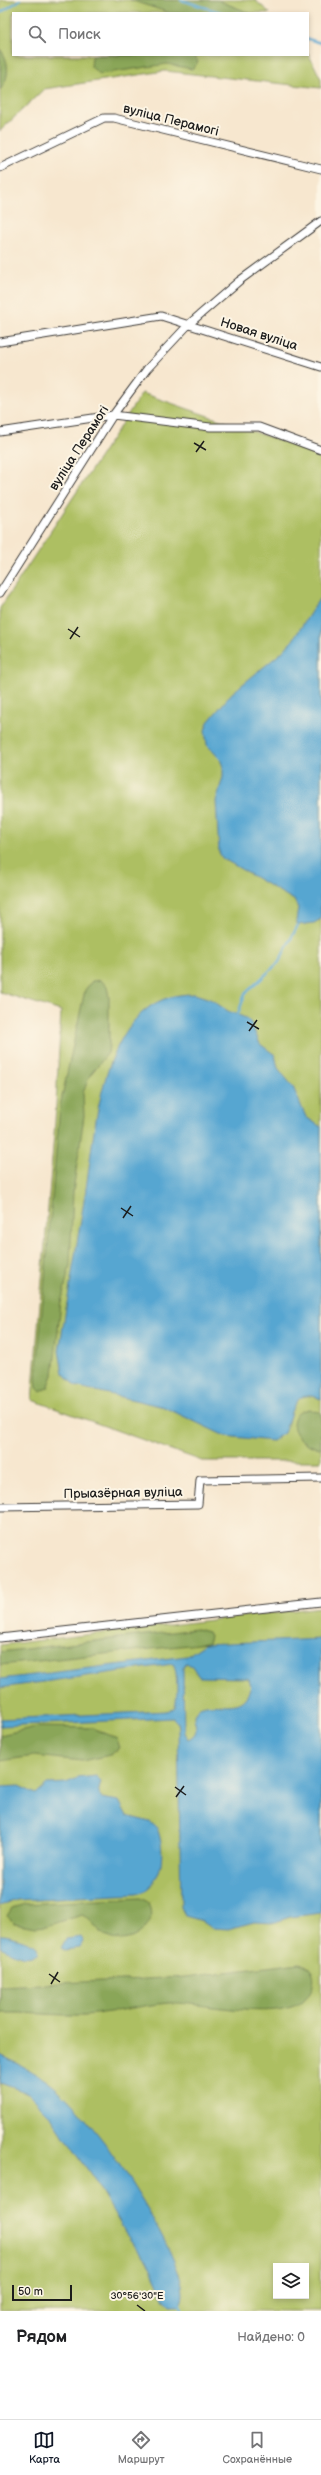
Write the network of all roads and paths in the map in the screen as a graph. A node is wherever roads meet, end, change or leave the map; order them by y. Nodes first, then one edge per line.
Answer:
1 (0, 168) edge
2 (321, 169) edge
3 (321, 221) edge
4 (189, 324) junction
5 (0, 342) edge
6 (321, 367) edge
7 (113, 415) junction
8 (0, 432) edge
9 (321, 450) edge
10 (0, 593) edge
11 (321, 1478) edge
12 (0, 1507) edge
13 (321, 1602) edge
14 (0, 1638) edge

1 - 2 street, вуліца Перамогі
3 - 4 street, вуліца Перамогі
4 - 5 street
4 - 6 street, Новая вуліца
4 - 7 street, вуліца Перамогі
7 - 8 street
7 - 9 street
7 - 10 street, вуліца Перамогі
11 - 12 street, Прыазёрная вуліца
13 - 14 street

